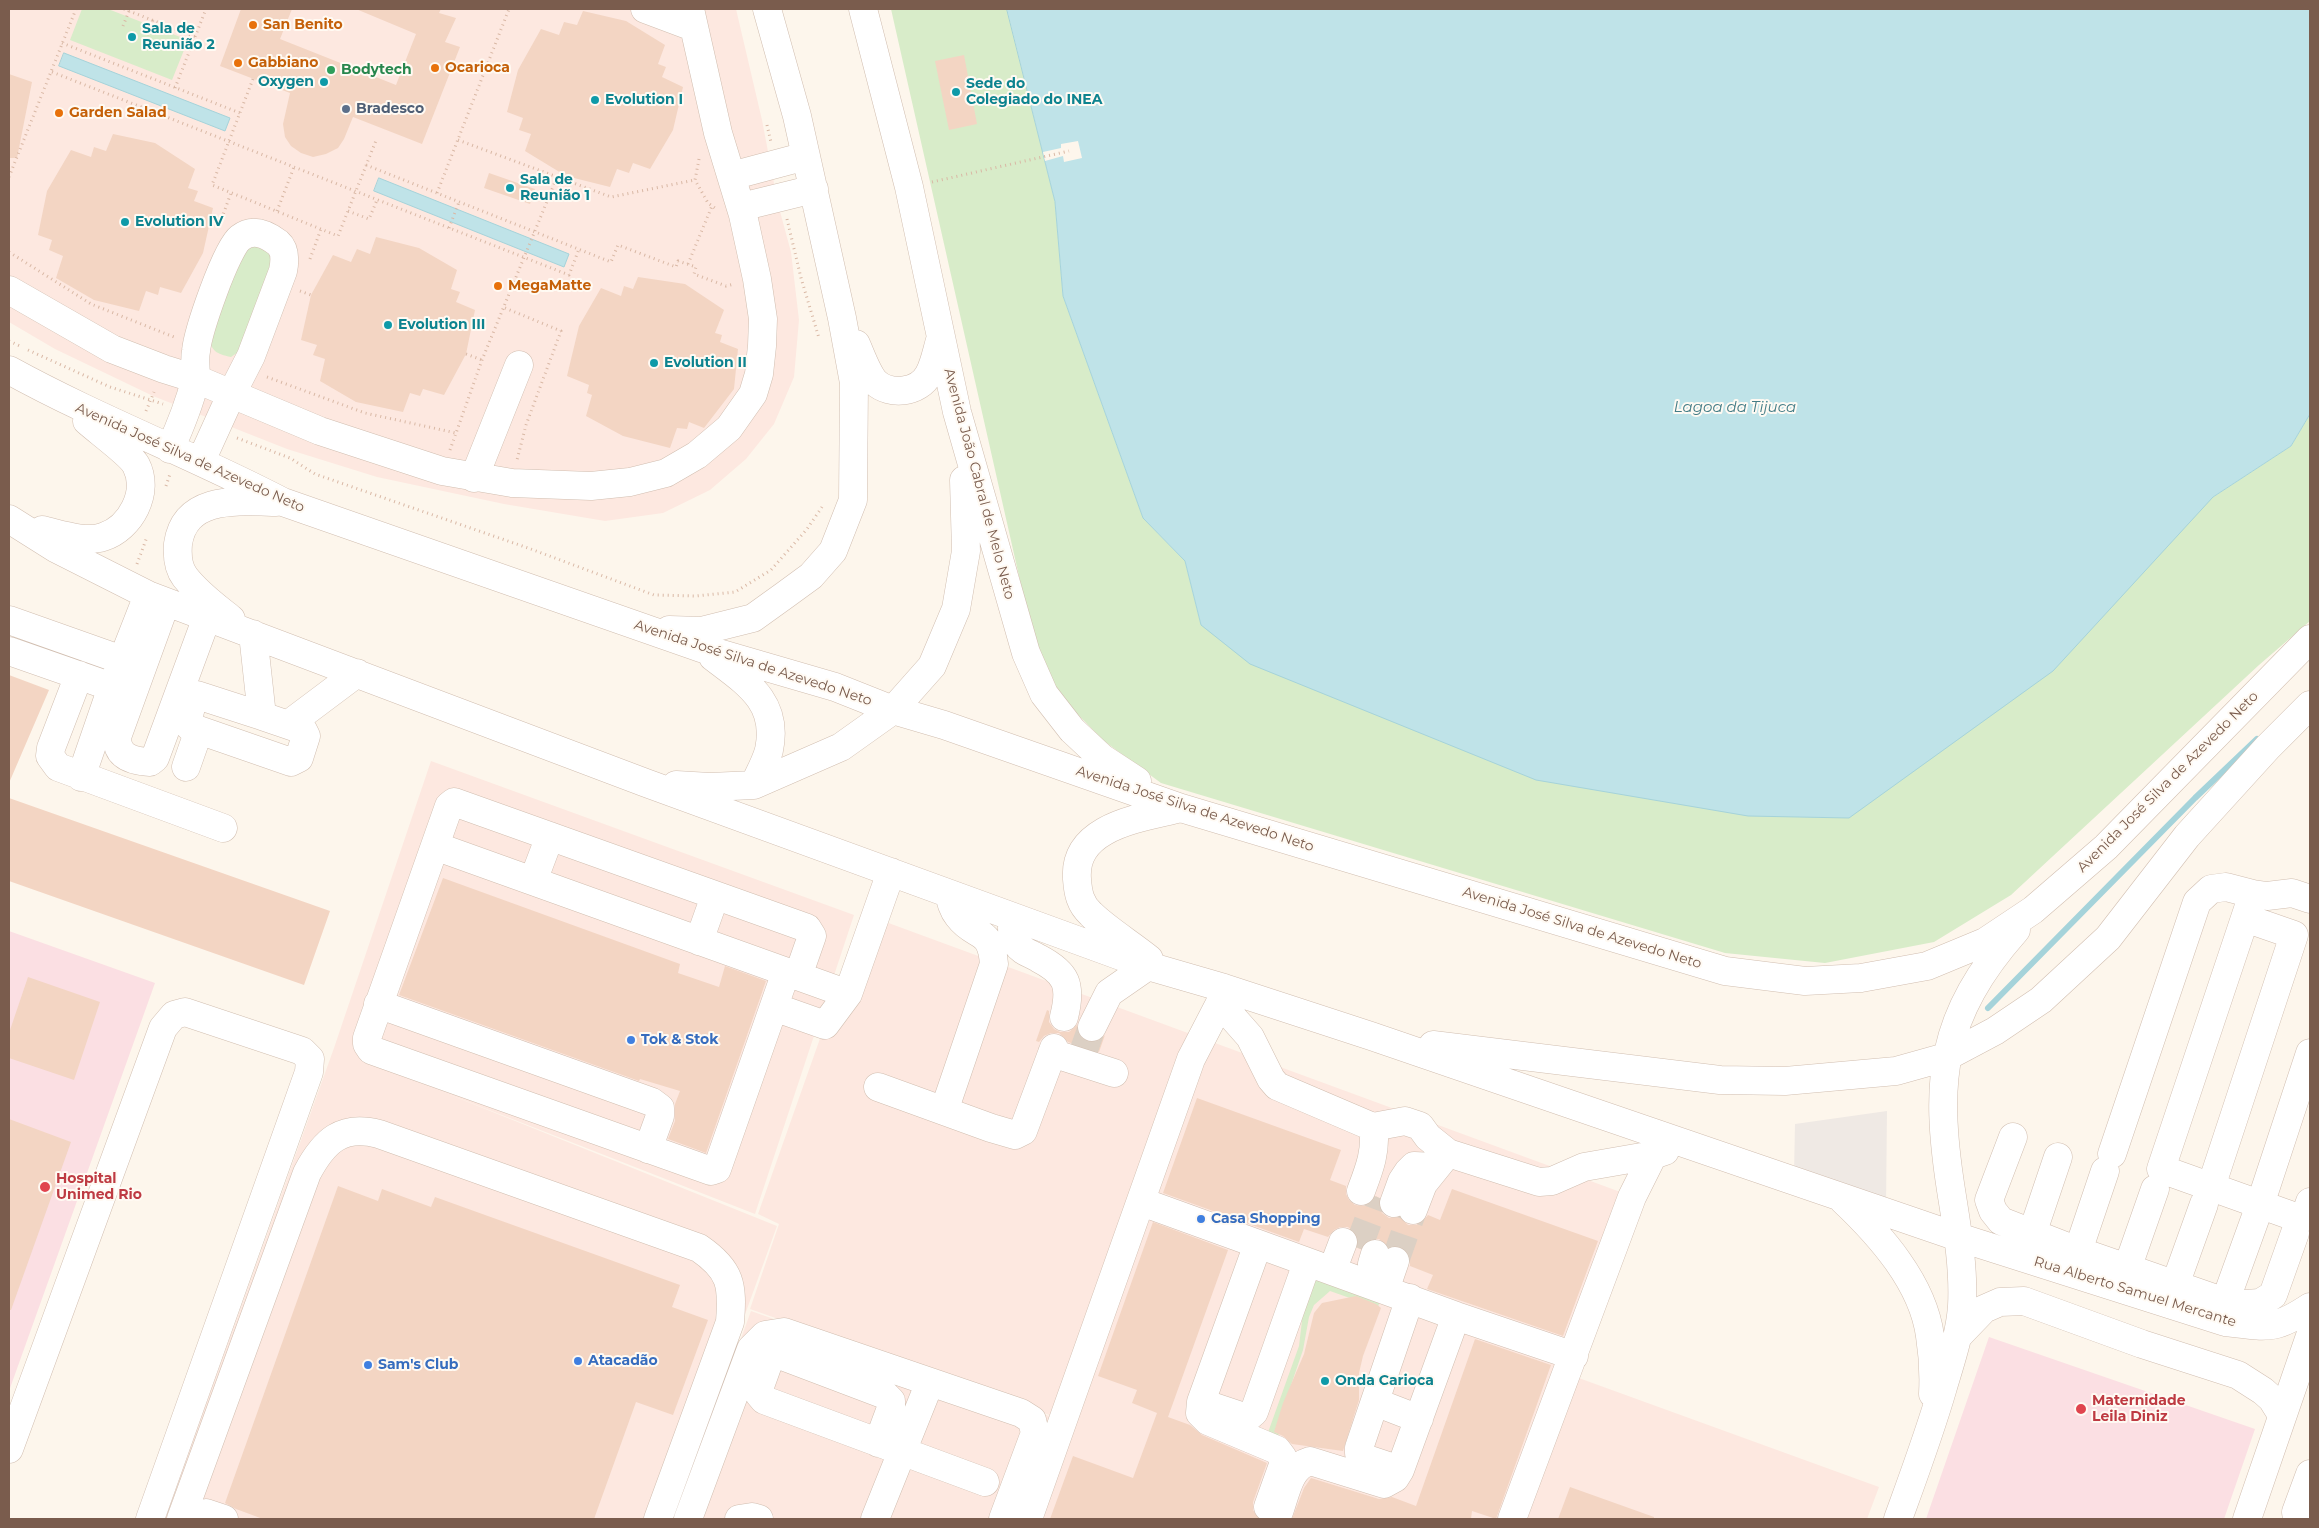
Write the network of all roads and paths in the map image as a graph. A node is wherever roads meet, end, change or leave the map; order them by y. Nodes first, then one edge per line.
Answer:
1 (76, 9) edge
2 (124, 9) edge
3 (206, 9) edge
4 (509, 9) edge
5 (645, 9) edge
6 (767, 9) edge
7 (863, 9) edge
8 (129, 11) junction
9 (691, 18) edge
10 (152, 20) junction
11 (123, 26) dead end
12 (147, 35) dead end
13 (195, 37) junction
14 (62, 43) junction
15 (52, 72) junction
16 (253, 79) dead end
17 (175, 88) junction
18 (240, 113) junction
19 (767, 125) dead end
20 (377, 138) dead end
21 (458, 140) junction
22 (230, 142) junction
23 (1069, 151) dead end
24 (806, 156) junction
25 (775, 164) junction
26 (366, 165) junction
27 (294, 167) junction
28 (731, 176) junction
29 (9, 177) edge
30 (558, 177) junction
31 (695, 180) dead end
32 (909, 187) junction
33 (814, 189) junction
34 (355, 192) junction
35 (437, 193) junction
36 (782, 197) junction
37 (377, 200) junction
38 (460, 202) junction
39 (712, 206) dead end
40 (741, 207) junction
41 (348, 211) junction
42 (272, 223) junction
43 (449, 228) junction
44 (536, 232) junction
45 (579, 249) junction
46 (9, 252) edge
47 (526, 256) junction
48 (688, 264) junction
49 (757, 279) junction
50 (9, 290) edge
51 (842, 318) junction
52 (941, 336) junction
53 (176, 337) dead end
54 (9, 342) edge
55 (821, 344) dead end
56 (466, 354) dead end
57 (482, 360) junction
58 (519, 365) dead end
59 (9, 370) edge
60 (264, 376) dead end
61 (196, 378) junction
62 (231, 394) junction
63 (63, 400) junction
64 (957, 412) junction
65 (185, 414) junction
66 (526, 425) dead end
67 (216, 429) junction
68 (456, 434) junction
69 (522, 438) dead end
70 (170, 449) junction
71 (201, 461) junction
72 (442, 471) junction
73 (474, 478) junction
74 (826, 501) dead end
75 (283, 502) junction
76 (14, 522) edge
77 (157, 599) junction
78 (207, 617) junction
79 (9, 620) edge
80 (648, 630) junction
81 (250, 632) junction
82 (2310, 639) edge
83 (701, 648) junction
84 (9, 651) edge
85 (122, 660) junction
86 (2310, 664) edge
87 (357, 673) junction
88 (79, 675) junction
89 (2274, 676) junction
90 (112, 687) junction
91 (2310, 705) edge
92 (893, 710) junction
93 (262, 716) junction
94 (289, 724) junction
95 (199, 730) junction
96 (186, 767) dead end
97 (81, 777) junction
98 (646, 783) junction
99 (754, 785) junction
100 (1181, 808) junction
101 (223, 828) dead end
102 (550, 836) junction
103 (435, 846) junction
104 (890, 872) junction
105 (534, 880) junction
106 (949, 894) junction
107 (715, 896) junction
108 (2310, 899) edge
109 (2249, 906) junction
110 (2033, 910) junction
111 (1012, 917) junction
112 (2302, 938) edge
113 (699, 940) junction
114 (1156, 968) junction
115 (792, 974) junction
116 (848, 994) junction
117 (1222, 996) junction
118 (378, 1004) junction
119 (774, 1007) junction
120 (1064, 1017) tunnel mouth
121 (1092, 1026) tunnel mouth
122 (1371, 1036) junction
123 (2310, 1053) edge
124 (1946, 1058) junction
125 (1114, 1073) dead end
126 (878, 1087) dead end
127 (944, 1111) junction
128 (2012, 1137) dead end
129 (1373, 1138) junction
130 (1688, 1143) junction
131 (648, 1149) junction
132 (1653, 1155) junction
133 (2058, 1157) dead end
134 (1442, 1160) junction
135 (2155, 1189) dead end
136 (1836, 1194) junction
137 (2207, 1195) junction
138 (1142, 1202) junction
139 (2310, 1202) edge
140 (2258, 1212) junction
141 (2295, 1233) dead end
142 (2032, 1234) junction
143 (1958, 1237) junction
144 (1258, 1244) junction
145 (2078, 1251) junction
146 (1361, 1257) junction
147 (1307, 1263) junction
148 (2127, 1269) junction
149 (2165, 1289) junction
150 (1385, 1290) junction
151 (1410, 1298) junction
152 (2225, 1302) junction
153 (2310, 1307) edge
154 (1456, 1316) junction
155 (1959, 1335) junction
156 (2310, 1336) edge
157 (1574, 1356) junction
158 (930, 1382) junction
159 (1201, 1402) junction
160 (1374, 1402) junction
161 (2282, 1415) junction
162 (1419, 1419) junction
163 (1933, 1420) junction
164 (890, 1448) junction
165 (9, 1449) edge
166 (1400, 1470) junction
167 (2310, 1474) edge
168 (985, 1482) dead end
169 (204, 1518) edge
170 (150, 1519) edge
171 (658, 1519) edge
172 (688, 1519) edge
173 (740, 1519) edge
174 (759, 1519) edge
175 (875, 1519) edge
176 (1003, 1519) edge
177 (1028, 1519) edge
178 (1512, 1519) edge
179 (1898, 1519) edge
180 (2247, 1519) edge
181 (2298, 1519) edge

1 - 14 path
2 - 8 path
3 - 13 path
4 - 21 path
5 - 9 street
6 - 24 street
7 - 32 street, Avenida João Cabral de Melo Neto
8 - 10 path
8 - 11 path
9 - 28 street
10 - 12 path
10 - 13 path
13 - 17 path
14 - 15 path
14 - 17 path
15 - 22 path
15 - 29 path
16 - 18 path
17 - 18 path
18 - 22 path
19 - 25 path
20 - 26 path
21 - 30 path
21 - 35 path
22 - 27 path
22 - 42 path
23 - 32 path
24 - 25 street
24 - 33 street
25 - 28 street
26 - 34 path
26 - 35 path
27 - 34 path
27 - 42 path
28 - 40 street
30 - 31 path
30 - 44 path
32 - 52 street, Avenida João Cabral de Melo Neto
33 - 36 street
33 - 51 street
34 - 37 path
34 - 41 path
35 - 38 path
36 - 40 street
36 - 55 path
37 - 41 path
37 - 43 path
38 - 43 path
38 - 44 path
39 - 48 path
40 - 49 street
41 - 42 path
42 - 61 street
42 - 62 street
43 - 47 path
44 - 45 path
44 - 47 path
45 - 47 path
45 - 48 path
46 - 53 path
47 - 57 path
48 - 49 path
49 - 73 street
50 - 61 street
51 - 52 street
51 - 80 street
52 - 64 street, Avenida João Cabral de Melo Neto
54 - 65 path
56 - 57 path
57 - 68 path
58 - 73 street
59 - 63 street, Avenida José Silva de Azevedo Neto
60 - 68 path
61 - 62 street
61 - 65 street
62 - 67 street
62 - 72 street
63 - 70 street, Avenida José Silva de Azevedo Neto
63 - 76 street
64 - 92 street
64 - 100 street, Avenida João Cabral de Melo Neto
65 - 70 street
66 - 69 path
67 - 71 street
67 - 74 path
68 - 72 path
70 - 71 street, Avenida José Silva de Azevedo Neto
71 - 75 street, Avenida José Silva de Azevedo Neto
72 - 73 street
75 - 80 street, Avenida José Silva de Azevedo Neto
75 - 81 street
76 - 77 street
77 - 78 street
77 - 78 street
77 - 85 street
78 - 81 street
79 - 85 street
80 - 83 street, Avenida José Silva de Azevedo Neto
81 - 87 street
81 - 93 street
82 - 89 street, Avenida José Silva de Azevedo Neto
83 - 92 street, Avenida José Silva de Azevedo Neto
83 - 99 street
84 - 88 street
85 - 90 street
86 - 89 street
87 - 94 street
87 - 98 street
88 - 90 street
88 - 97 street
89 - 110 street, Avenida José Silva de Azevedo Neto
90 - 97 street
91 - 124 street
92 - 99 street
92 - 100 street, Avenida José Silva de Azevedo Neto
93 - 94 street
93 - 95 street
94 - 95 street
95 - 96 street
97 - 101 street
98 - 99 street
98 - 104 street
100 - 110 street, Avenida José Silva de Azevedo Neto
100 - 114 street
102 - 103 street
102 - 105 street
102 - 107 street
103 - 105 street
103 - 118 street
104 - 106 street
104 - 116 street
105 - 113 street
106 - 111 street
106 - 127 street
107 - 113 street
107 - 115 street
108 - 109 street
109 - 112 street
109 - 137 street
109 - 145 street
110 - 124 street
111 - 114 street
111 - 120 street
112 - 137 street
113 - 115 street
114 - 117 street
114 - 121 street
115 - 116 street
115 - 119 street
116 - 119 street
117 - 122 street
117 - 129 street
117 - 138 street
118 - 131 street
118 - 131 street
119 - 131 street
122 - 124 street
122 - 130 street
123 - 140 street
124 - 143 street
125 - 127 street
126 - 127 street
128 - 142 street
129 - 134 street
129 - 134 street
130 - 132 street
130 - 136 street
132 - 134 street
132 - 157 street
133 - 142 street
135 - 148 street
136 - 143 street
136 - 163 street
137 - 140 street
137 - 149 street
138 - 144 street
138 - 177 street
139 - 140 street
140 - 152 street
141 - 152 street
142 - 145 street
143 - 149 street, Rua Alberto Samuel Mercante
143 - 155 street
144 - 147 street
144 - 159 street
145 - 148 street
146 - 147 street
146 - 150 street
146 - 150 street
147 - 159 street
148 - 149 street
149 - 152 street
149 - 153 street, Rua Alberto Samuel Mercante
150 - 151 street
151 - 154 street
151 - 160 street
154 - 157 street
154 - 162 street
155 - 161 street
155 - 163 street
156 - 161 street
157 - 178 street
158 - 164 street
158 - 172 street
158 - 176 street
159 - 166 street
160 - 162 street
160 - 166 street
161 - 180 street
162 - 166 street
163 - 179 street
164 - 168 street
164 - 175 street
165 - 170 street
167 - 181 street
169 - 171 street
173 - 174 street

